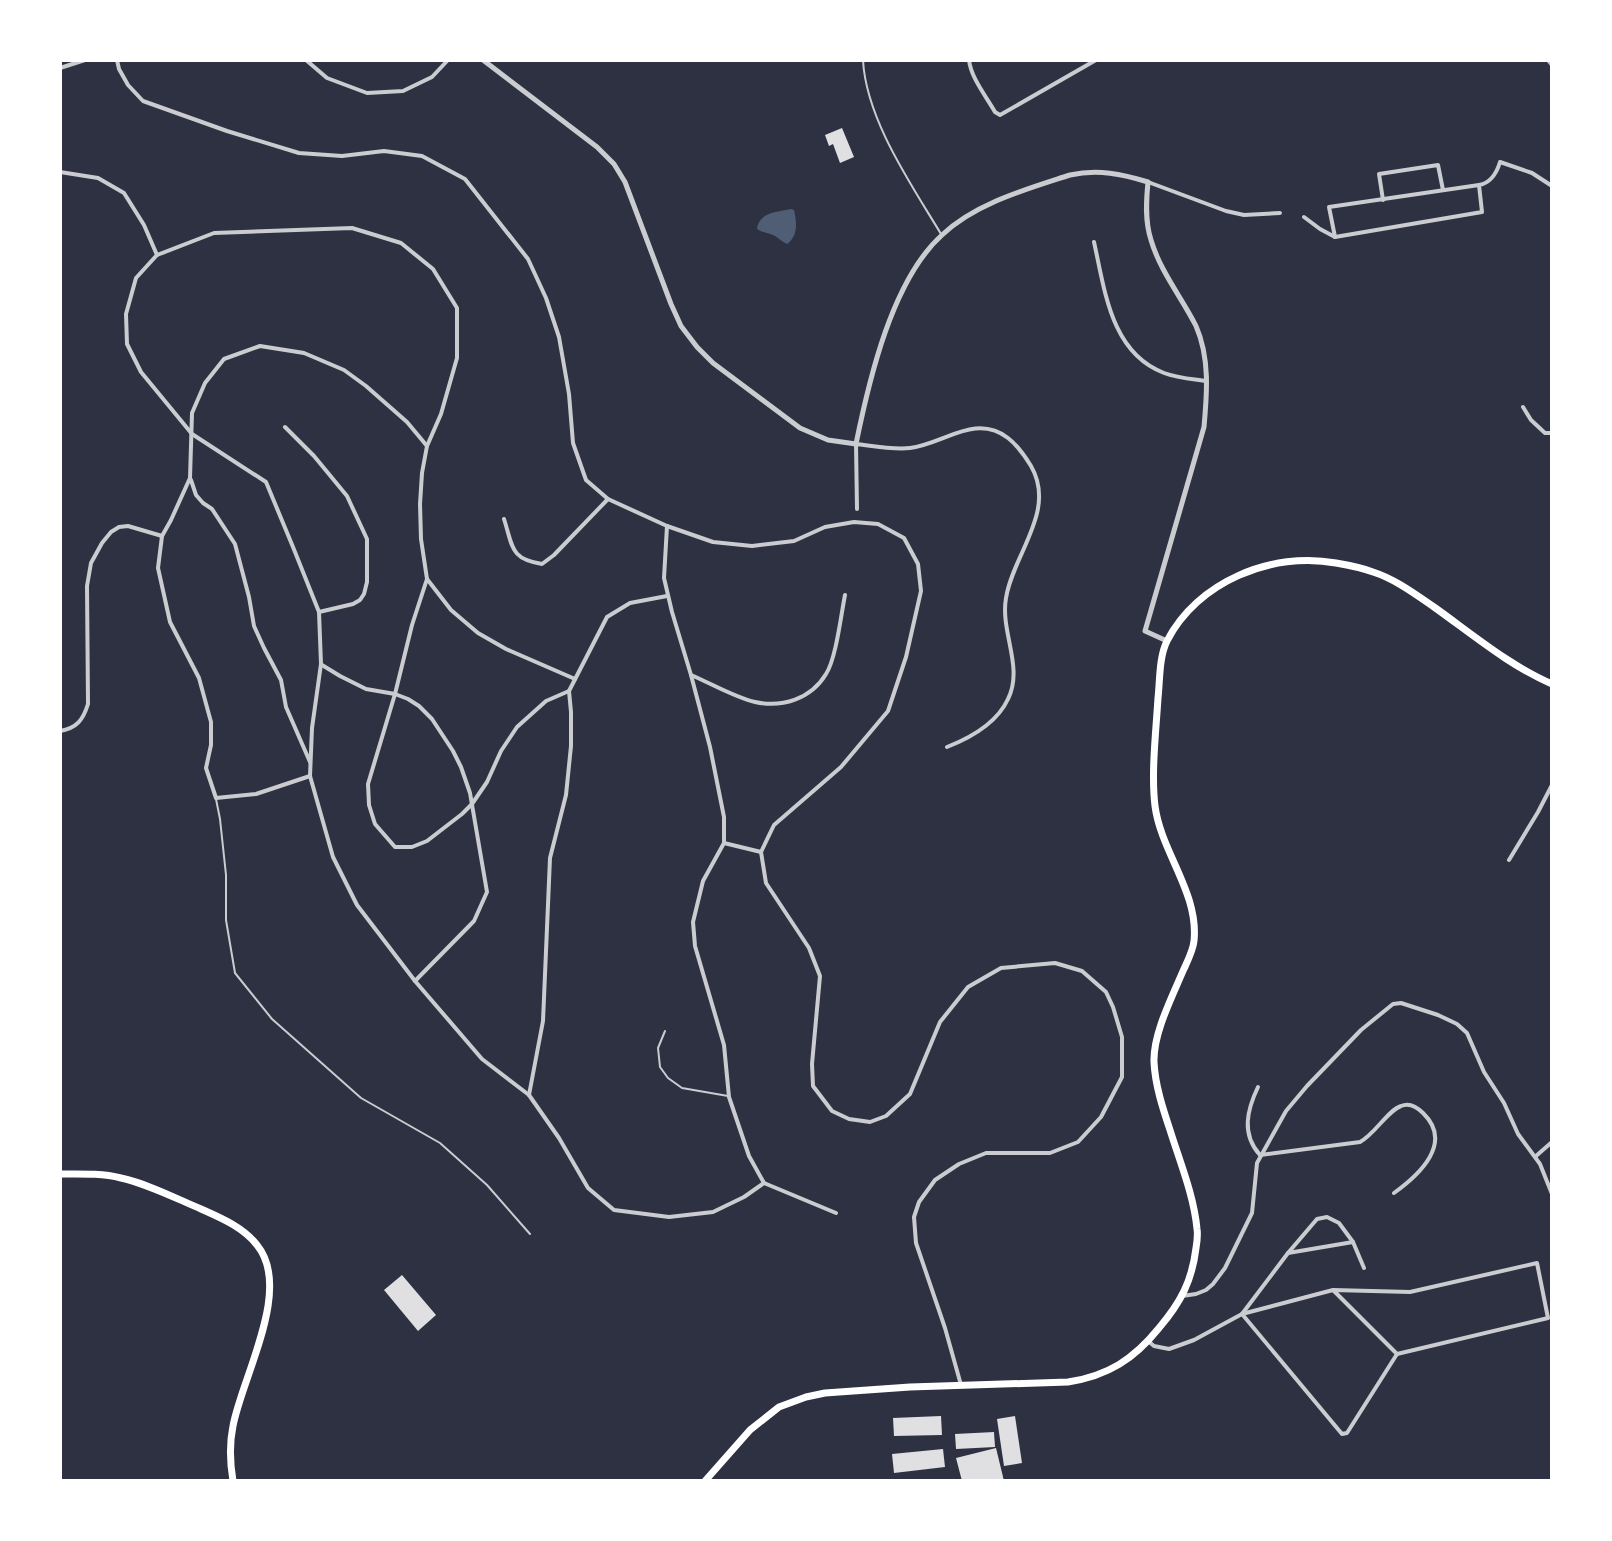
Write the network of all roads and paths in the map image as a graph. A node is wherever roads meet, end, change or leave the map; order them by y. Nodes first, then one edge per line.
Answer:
1 (85, 60) edge
2 (117, 60) edge
3 (306, 60) edge
4 (448, 60) edge
5 (483, 60) edge
6 (863, 60) edge
7 (969, 60) edge
8 (1096, 60) edge
9 (1548, 60) edge
10 (1552, 65) edge
11 (60, 68) edge
12 (60, 172) edge
13 (1148, 182) junction
14 (1479, 185) junction
15 (1552, 186) edge
16 (1443, 190) junction
17 (1383, 200) junction
18 (1280, 213) dead end
19 (1304, 217) dead end
20 (941, 235) junction
21 (1335, 237) junction
22 (1094, 242) dead end
23 (157, 255) junction
24 (1206, 381) junction
25 (1523, 407) dead end
26 (285, 427) dead end
27 (1552, 433) edge
28 (192, 434) junction
29 (856, 444) junction
30 (427, 446) junction
31 (190, 478) junction
32 (608, 499) junction
33 (857, 509) dead end
34 (504, 519) dead end
35 (667, 526) junction
36 (162, 536) junction
37 (427, 579) junction
38 (845, 595) dead end
39 (667, 596) junction
40 (319, 612) junction
41 (1167, 641) junction
42 (321, 664) junction
43 (691, 675) junction
44 (575, 679) junction
45 (1552, 684) edge
46 (569, 691) junction
47 (395, 694) junction
48 (60, 731) edge
49 (947, 747) dead end
50 (311, 764) junction
51 (310, 776) junction
52 (1552, 785) edge
53 (216, 798) junction
54 (472, 804) junction
55 (724, 843) junction
56 (761, 852) junction
57 (1509, 860) dead end
58 (415, 981) junction
59 (665, 1031) dead end
60 (1258, 1087) dead end
61 (529, 1095) junction
62 (729, 1097) junction
63 (1552, 1142) edge
64 (1260, 1155) junction
65 (1535, 1157) junction
66 (60, 1174) edge
67 (764, 1183) junction
68 (1394, 1193) dead end
69 (1552, 1194) edge
70 (836, 1213) dead end
71 (530, 1234) dead end
72 (1353, 1242) junction
73 (1288, 1253) junction
74 (1364, 1268) dead end
75 (1333, 1290) junction
76 (1182, 1296) junction
77 (1242, 1314) junction
78 (1148, 1341) junction
79 (1397, 1354) junction
80 (961, 1385) junction
81 (233, 1481) edge
82 (705, 1481) edge

1 - 11 street
2 - 32 street
3 - 4 street
5 - 29 street
6 - 20 lane
7 - 8 street
9 - 10 street
12 - 23 street
13 - 18 street
13 - 20 street
13 - 24 street
14 - 15 street
14 - 16 street
14 - 21 street
16 - 17 street
16 - 17 street
17 - 21 street
19 - 21 street
20 - 29 street
22 - 24 street
23 - 28 street
23 - 30 street
24 - 41 street
25 - 27 street
26 - 40 street
28 - 30 street
28 - 31 street
28 - 40 street
29 - 33 street
29 - 49 street
30 - 37 street
31 - 36 street
31 - 50 street
32 - 34 street
32 - 35 street
35 - 39 street
35 - 56 street
36 - 48 street
36 - 53 street
37 - 44 street
37 - 47 street
38 - 43 street
39 - 43 street
39 - 44 street
40 - 42 street
41 - 45 main road
41 - 76 main road
42 - 47 street
42 - 50 street
43 - 55 street
44 - 46 street
46 - 54 street
46 - 61 street
47 - 54 street
47 - 54 street
50 - 51 street
51 - 53 street
51 - 58 street
52 - 57 street
53 - 71 lane
54 - 58 street
55 - 56 street
55 - 62 street
56 - 80 street
58 - 61 street
59 - 62 lane
60 - 64 street
61 - 67 street
62 - 67 street
63 - 65 street
64 - 65 street
64 - 68 street
64 - 76 street
65 - 69 street
66 - 81 main road
67 - 70 street
72 - 73 street
72 - 73 street
72 - 74 street
73 - 77 street
75 - 77 street
75 - 79 street
75 - 79 street
76 - 78 main road
77 - 78 street
77 - 79 street
78 - 80 main road
80 - 82 main road

